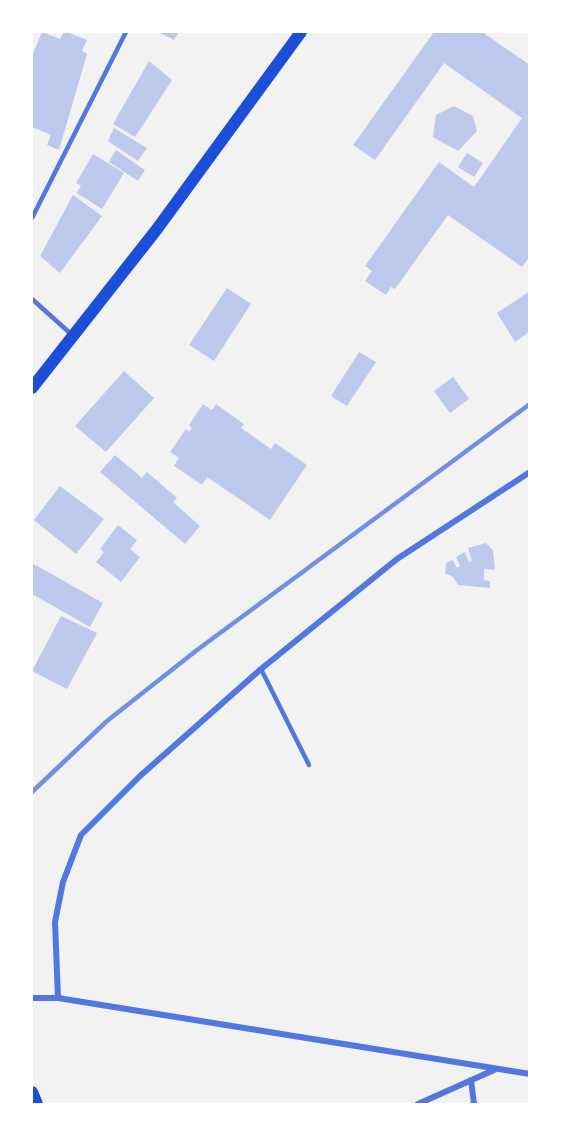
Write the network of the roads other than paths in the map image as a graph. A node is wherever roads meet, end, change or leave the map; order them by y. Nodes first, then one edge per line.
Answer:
1 (126, 32) edge
2 (301, 32) edge
3 (32, 218) edge
4 (32, 299) edge
5 (71, 334) junction
6 (32, 388) edge
7 (530, 472) edge
8 (261, 669) junction
9 (309, 765) dead end
10 (32, 998) edge
11 (58, 998) junction
12 (495, 1069) junction
13 (530, 1074) edge
14 (471, 1080) junction
15 (32, 1092) edge
16 (37, 1104) edge
17 (418, 1104) edge
18 (474, 1104) edge

1 - 3 lane
2 - 5 main road
4 - 5 lane
5 - 6 main road
7 - 8 street
8 - 9 lane
8 - 11 street
10 - 11 street
11 - 12 street
12 - 13 street
12 - 14 street
14 - 17 street
14 - 18 street
15 - 16 main road

